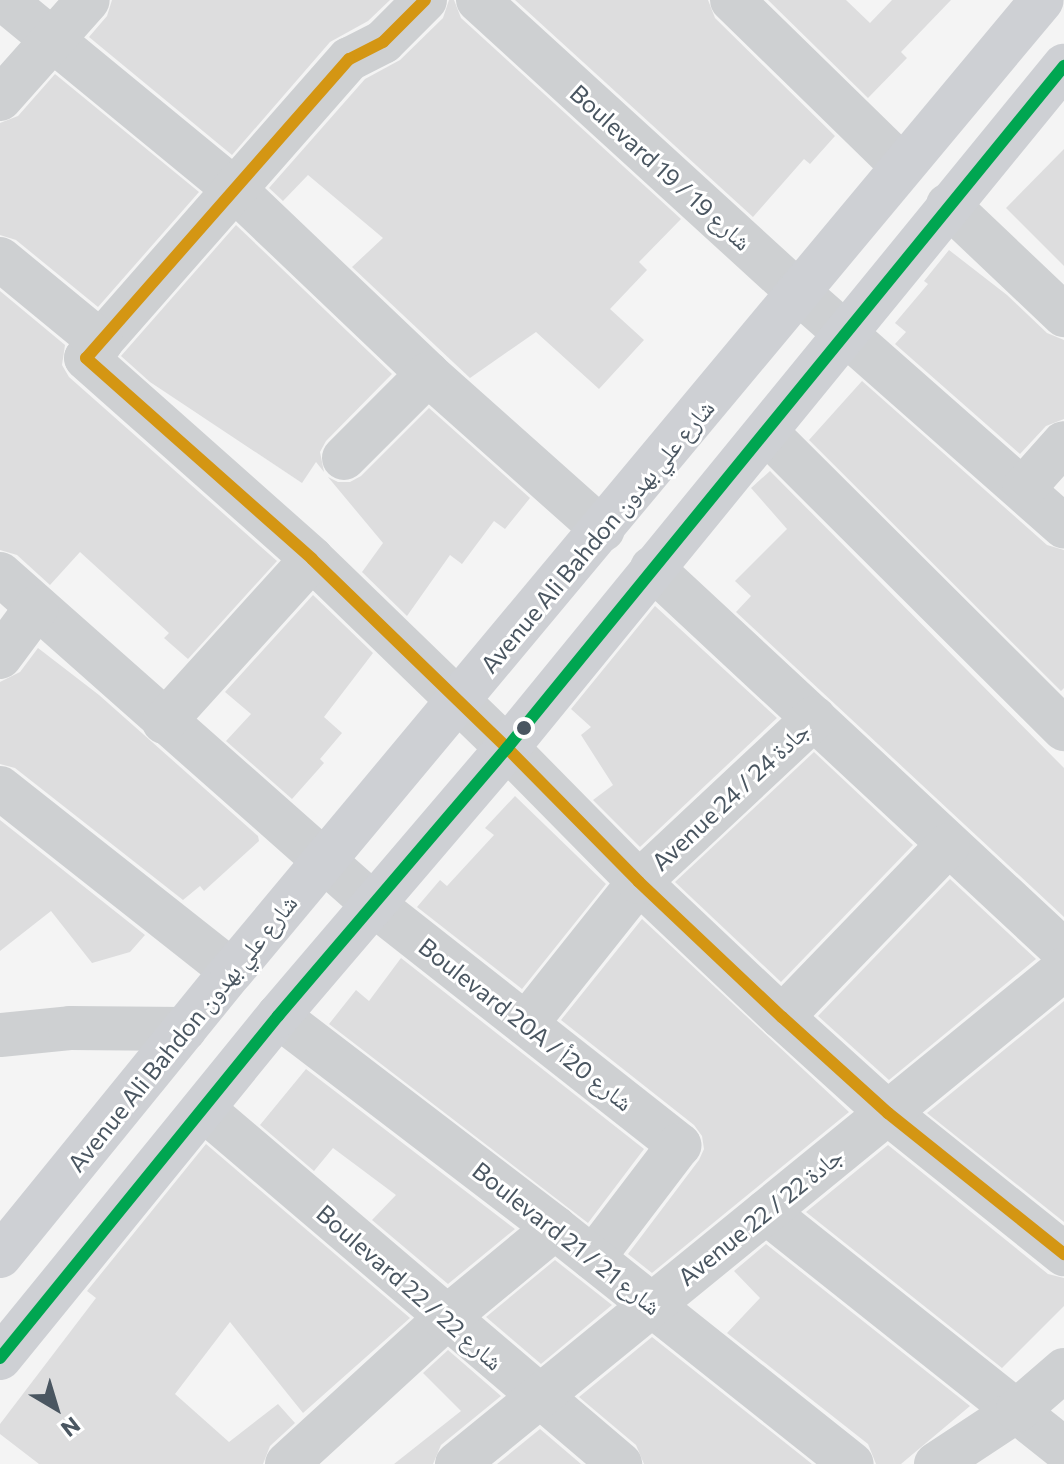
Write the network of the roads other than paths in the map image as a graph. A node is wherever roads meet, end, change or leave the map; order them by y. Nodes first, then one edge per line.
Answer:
1 (4, 0) edge
2 (88, 0) edge
3 (425, 0) edge
4 (478, 0) edge
5 (732, 0) edge
6 (1027, 5) edge
7 (52, 40) junction
8 (1064, 66) edge
9 (0, 99) edge
10 (902, 166) junction
11 (233, 188) junction
12 (948, 205) junction
13 (0, 259) edge
14 (797, 291) junction
15 (1064, 315) edge
16 (847, 333) junction
17 (101, 342) junction
18 (428, 374) junction
19 (766, 432) junction
20 (1064, 443) edge
21 (344, 458) dead end
22 (1024, 488) junction
23 (1064, 526) edge
24 (603, 530) junction
25 (312, 559) junction
26 (652, 568) junction
27 (0, 574) edge
28 (37, 607) junction
29 (0, 657) edge
30 (459, 702) junction
31 (814, 718) junction
32 (164, 722) junction
33 (1062, 724) edge
34 (507, 748) junction
35 (0, 788) edge
36 (948, 845) junction
37 (325, 862) junction
38 (639, 882) junction
39 (373, 904) junction
40 (1064, 951) edge
41 (1064, 969) edge
42 (232, 971) junction
43 (278, 1016) junction
44 (782, 1017) junction
45 (526, 1024) junction
46 (185, 1029) junction
47 (0, 1035) edge
48 (203, 1109) junction
49 (888, 1113) junction
50 (766, 1212) junction
51 (555, 1228) junction
52 (1064, 1254) edge
53 (0, 1256) edge
54 (593, 1258) junction
55 (651, 1305) junction
56 (445, 1319) junction
57 (0, 1358) edge
58 (1064, 1370) edge
59 (539, 1397) junction
60 (1018, 1410) junction
61 (1064, 1449) edge
62 (287, 1464) edge
63 (457, 1464) edge
64 (620, 1464) edge
65 (852, 1464) edge
66 (936, 1464) edge

1 - 7 street
2 - 7 street
3 - 11 street
4 - 14 street, Boulevard 19 / شارع 19
5 - 10 street
6 - 10 main road, Avenue Ali Bahdon شارع علي بهدون
7 - 9 street
7 - 11 street
8 - 12 main road
10 - 14 main road, Avenue Ali Bahdon شارع علي بهدون
11 - 17 street
11 - 18 street
12 - 15 street
12 - 16 main road
13 - 17 street
14 - 16 street, Boulevard 19 / شارع 19
14 - 24 main road, Avenue Ali Bahdon شارع علي بهدون
16 - 19 main road
16 - 22 street, Boulevard 19 / شارع 19
17 - 25 street
18 - 21 street
18 - 24 street
19 - 26 main road
19 - 33 street
20 - 22 street
22 - 23 street, Boulevard 19 / شارع 19
24 - 30 main road, Avenue Ali Bahdon شارع علي بهدون
25 - 30 street
25 - 32 street
26 - 31 street
26 - 34 main road
27 - 28 street, Boulevard 20A / شارع 20أ
28 - 29 street
28 - 32 street, Boulevard 20A / شارع 20أ
30 - 34 street
30 - 37 main road, Avenue Ali Bahdon شارع علي بهدون
31 - 36 street
31 - 38 street, Avenue 24 / جادة 24
32 - 37 street, Boulevard 20A / شارع 20أ
34 - 38 street
34 - 39 main road
35 - 42 street
36 - 40 street
36 - 44 street
37 - 39 street, Boulevard 20A / شارع 20أ
37 - 42 main road, Avenue Ali Bahdon شارع علي بهدون
38 - 44 street
38 - 45 street, Avenue 24 / جادة 24
39 - 43 main road
39 - 45 street, Boulevard 20A / شارع 20أ
41 - 49 street, Avenue 22 / جادة 22
42 - 46 main road, Avenue Ali Bahdon شارع علي بهدون
43 - 48 main road
43 - 51 street, Boulevard 21 / شارع 21
44 - 49 street
45 - 54 street, Boulevard 20A / شارع 20أ
46 - 47 street
46 - 53 main road, Avenue Ali Bahdon شارع علي بهدون
48 - 56 street, Boulevard 22 / شارع 22
48 - 57 main road
49 - 50 street, Avenue 22 / جادة 22
49 - 52 street
50 - 55 street, Avenue 22 / جادة 22
50 - 60 street
51 - 54 street, Boulevard 21 / شارع 21
51 - 56 street
54 - 55 street, Boulevard 21 / شارع 21
55 - 59 street, Avenue 22 / جادة 22
55 - 65 street, Boulevard 21 / شارع 21
56 - 59 street, Boulevard 22 / شارع 22
56 - 62 street
58 - 60 street
59 - 63 street, Avenue 22 / جادة 22
59 - 64 street, Boulevard 22 / شارع 22
60 - 61 street
60 - 66 street

